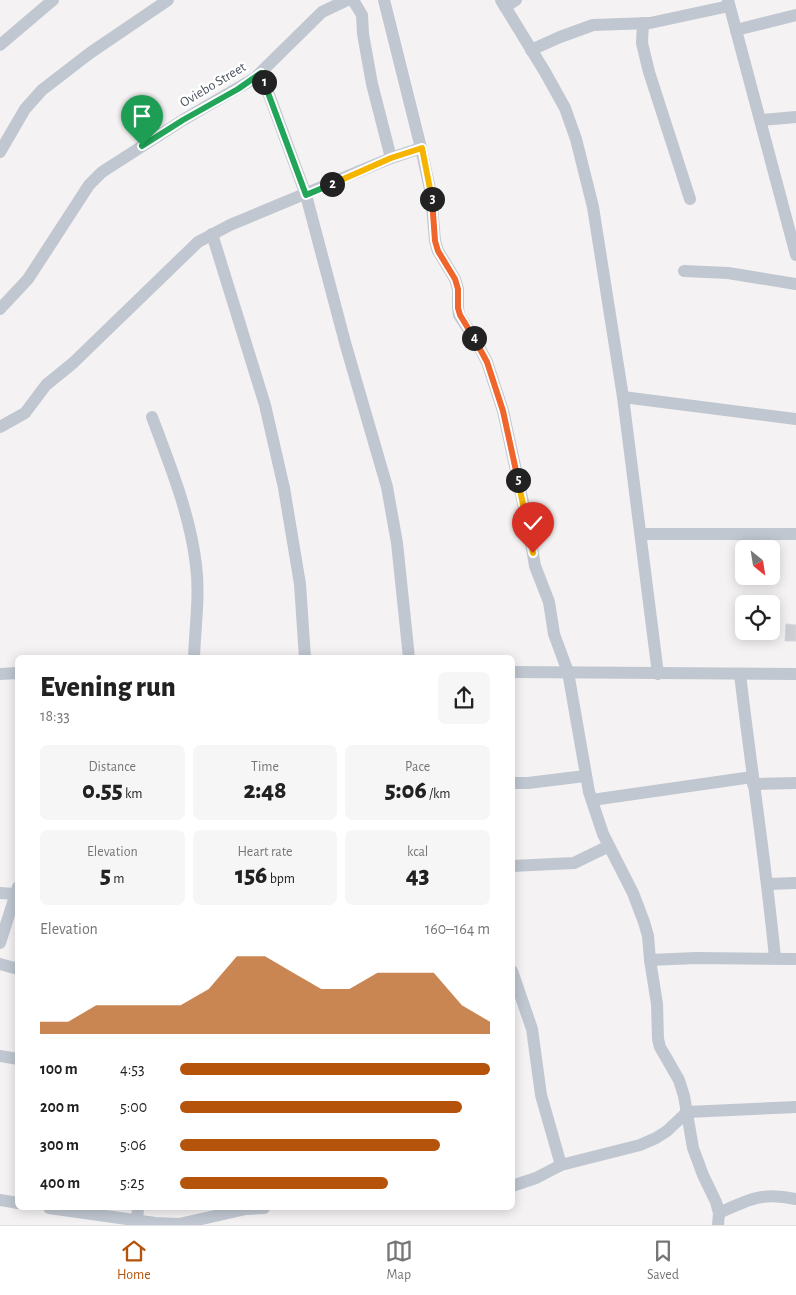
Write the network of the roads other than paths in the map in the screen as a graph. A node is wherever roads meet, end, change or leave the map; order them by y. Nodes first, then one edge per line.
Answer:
1 (53, 0) edge
2 (168, 0) edge
3 (347, 0) edge
4 (353, 0) edge
5 (384, 0) edge
6 (507, 2) edge
7 (729, 3) edge
8 (796, 15) edge
9 (643, 23) junction
10 (736, 30) junction
11 (0, 45) edge
12 (531, 50) junction
13 (261, 73) junction
14 (796, 117) edge
15 (760, 120) junction
16 (422, 148) junction
17 (0, 152) edge
18 (391, 158) junction
19 (306, 195) junction
20 (690, 199) dead end
21 (212, 234) junction
22 (796, 255) edge
23 (684, 271) dead end
24 (796, 284) edge
25 (0, 309) edge
26 (623, 397) junction
27 (152, 417) dead end
28 (796, 419) edge
29 (0, 427) edge
30 (641, 534) junction
31 (796, 534) edge
32 (194, 655) edge
33 (305, 655) edge
34 (410, 655) edge
35 (515, 672) edge
36 (568, 672) junction
37 (15, 673) edge
38 (0, 674) edge
39 (658, 674) junction
40 (740, 674) junction
41 (796, 674) edge
42 (585, 776) junction
43 (753, 781) junction
44 (515, 783) edge
45 (796, 783) edge
46 (592, 800) junction
47 (609, 846) junction
48 (515, 866) edge
49 (796, 883) edge
50 (768, 884) junction
51 (15, 890) edge
52 (0, 892) edge
53 (15, 893) edge
54 (0, 943) edge
55 (775, 958) junction
56 (796, 959) edge
57 (650, 960) junction
58 (0, 964) edge
59 (15, 968) edge
60 (515, 980) edge
61 (0, 1056) edge
62 (15, 1058) edge
63 (796, 1107) edge
64 (687, 1112) junction
65 (561, 1164) junction
66 (515, 1185) edge
67 (796, 1199) edge
68 (0, 1200) edge
69 (15, 1202) edge
70 (79, 1210) edge
71 (238, 1210) edge
72 (138, 1214) edge
73 (719, 1219) edge
74 (155, 1224) edge

1 - 11 street
2 - 17 street
3 - 13 street, Oviebo Street
4 - 18 street
5 - 16 street
6 - 12 street
7 - 9 street
7 - 10 street
8 - 10 street
9 - 12 street
9 - 20 street
10 - 15 street
12 - 26 street
13 - 19 street
13 - 25 street, Oviebo Street
14 - 15 street
15 - 22 street
16 - 18 street
16 - 36 street
18 - 19 street
19 - 21 street
19 - 34 street
21 - 29 street
21 - 33 street
23 - 24 street
26 - 28 street
26 - 30 street
27 - 32 street
30 - 31 street
30 - 39 street
35 - 36 street
36 - 39 street
36 - 42 street
37 - 38 street
39 - 40 street
40 - 41 street
40 - 43 street
42 - 44 street
42 - 46 street
43 - 45 street
43 - 46 street
43 - 50 street
46 - 47 street
47 - 48 street
47 - 57 street
49 - 50 street
50 - 55 street
51 - 52 street
53 - 54 street
55 - 56 street
55 - 57 street
57 - 64 street
58 - 59 street
60 - 65 street
61 - 62 street
63 - 64 street
64 - 65 street
64 - 73 street
65 - 66 street
67 - 73 street
68 - 69 street
70 - 72 street
71 - 74 street
72 - 74 street

